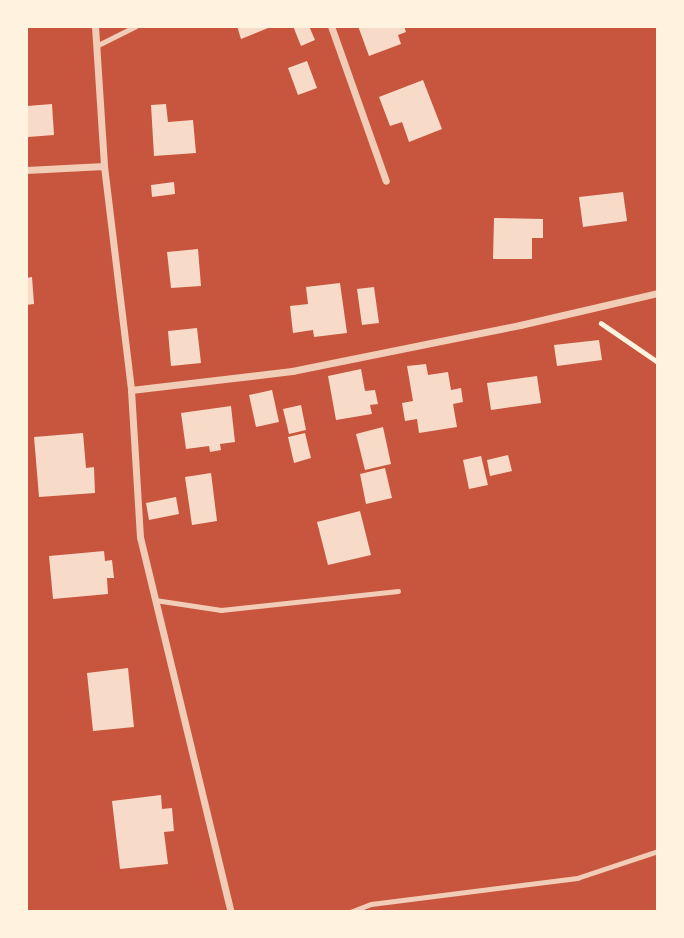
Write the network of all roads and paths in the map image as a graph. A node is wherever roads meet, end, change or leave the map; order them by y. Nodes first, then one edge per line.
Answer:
1 (95, 26) edge
2 (136, 26) edge
3 (331, 26) edge
4 (98, 45) junction
5 (104, 166) junction
6 (26, 170) edge
7 (386, 181) dead end
8 (658, 293) edge
9 (583, 310) junction
10 (658, 362) edge
11 (131, 390) junction
12 (398, 591) dead end
13 (155, 600) junction
14 (658, 851) edge
15 (231, 912) edge
16 (350, 912) edge

1 - 4 street
2 - 4 lane
3 - 7 street
4 - 5 street
5 - 6 street
5 - 11 street
8 - 9 street
9 - 10 path
9 - 11 street
11 - 13 street
12 - 13 lane
13 - 15 street
14 - 16 lane

